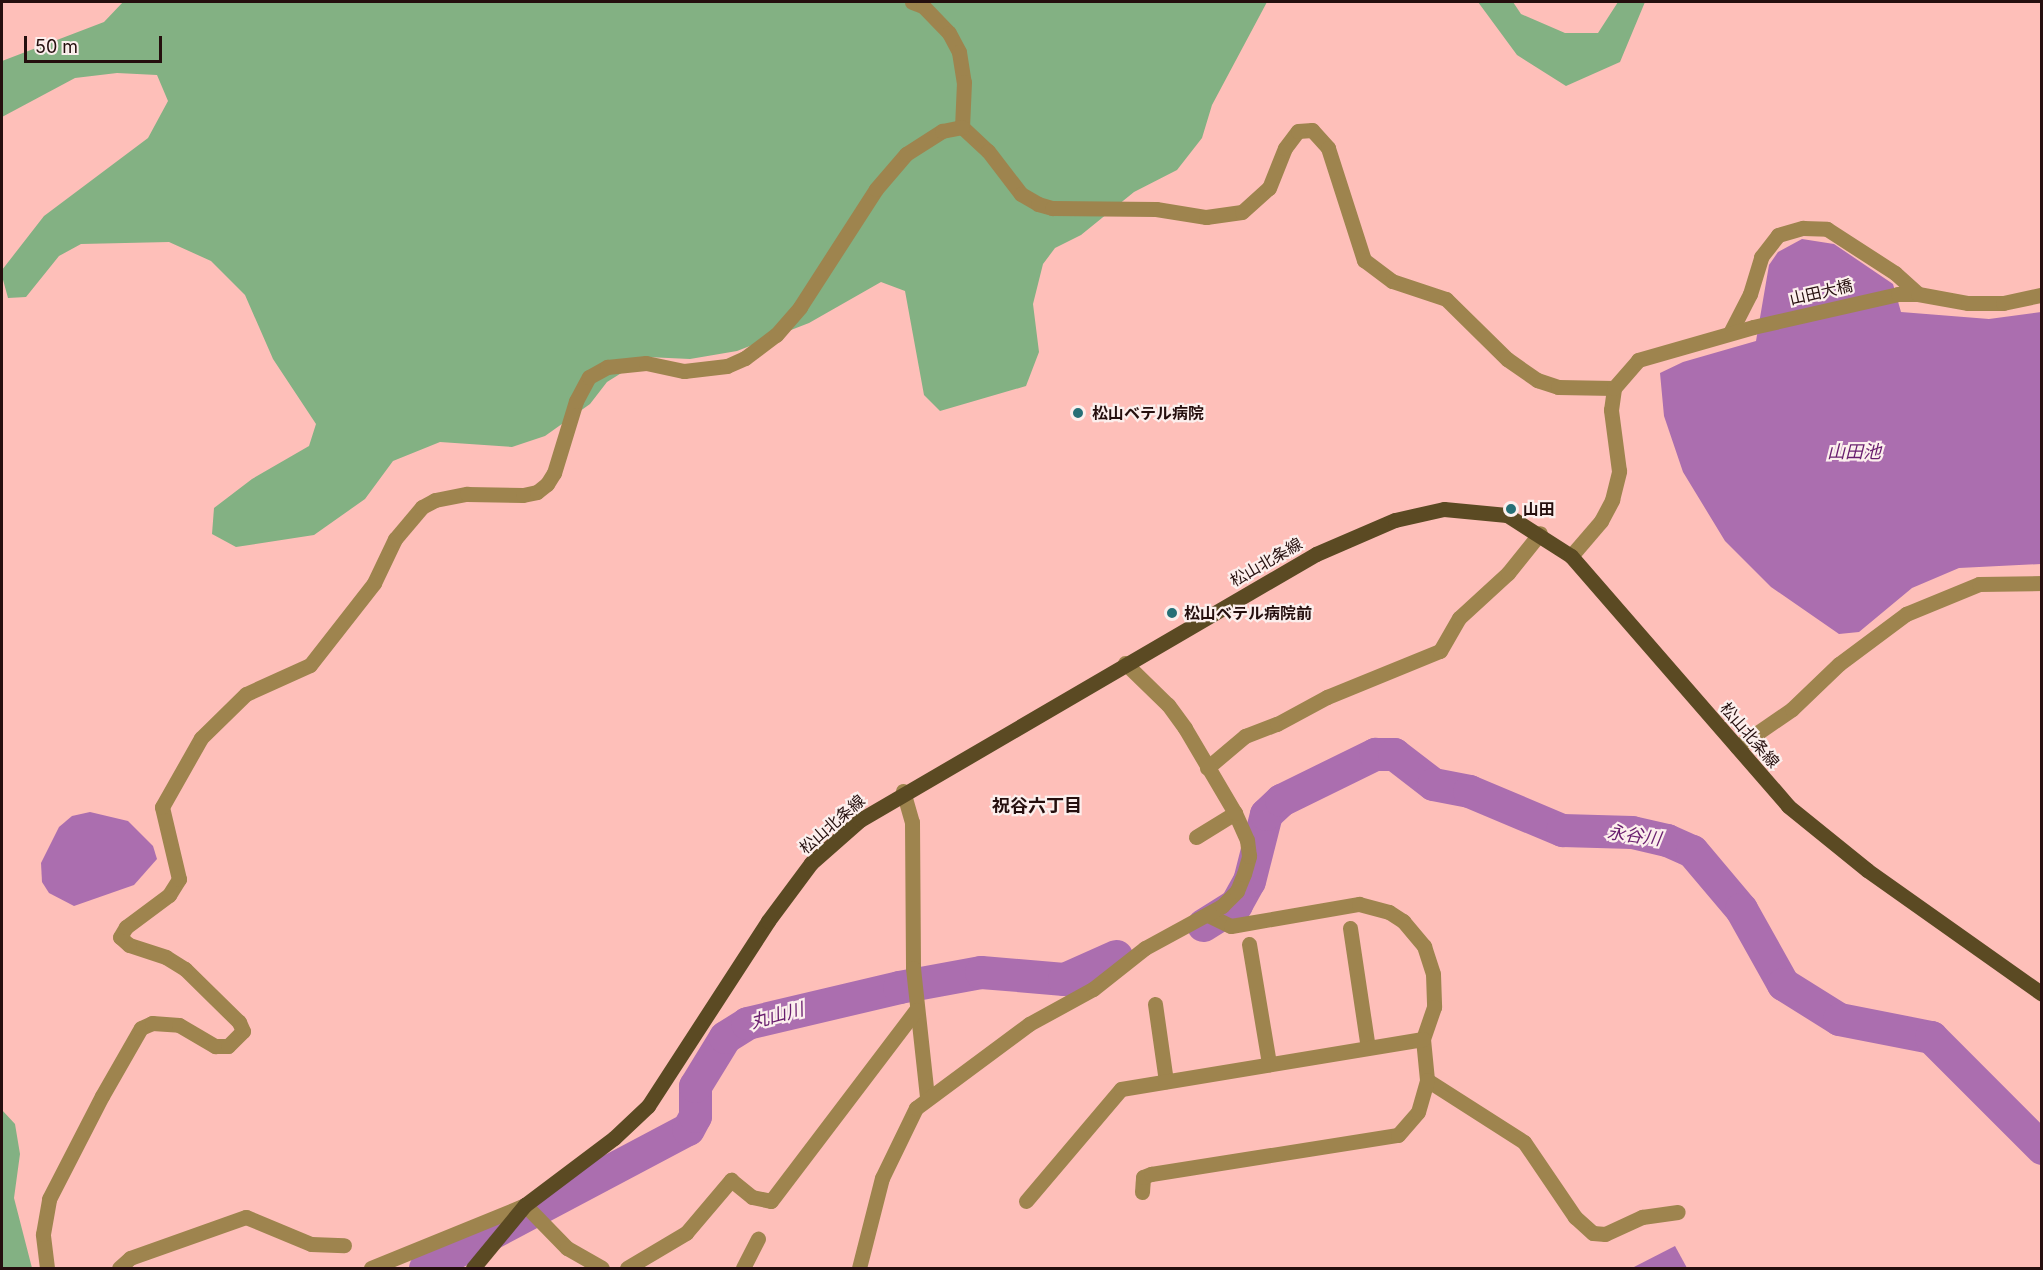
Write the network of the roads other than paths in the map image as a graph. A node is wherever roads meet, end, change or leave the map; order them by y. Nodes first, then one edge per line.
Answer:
1 (912, 2) edge
2 (962, 127) junction
3 (1918, 294) junction
4 (2042, 295) edge
5 (1730, 333) junction
6 (1614, 388) junction
7 (1540, 533) junction
8 (1571, 556) junction
9 (2042, 583) edge
10 (1125, 663) junction
11 (1737, 747) junction
12 (1207, 768) junction
13 (903, 791) junction
14 (1235, 813) junction
15 (1197, 837) dead end
16 (1208, 915) junction
17 (1350, 928) dead end
18 (1249, 944) dead end
19 (2042, 994) edge
20 (1155, 1004) dead end
21 (916, 1010) junction
22 (1423, 1040) junction
23 (1368, 1048) junction
24 (1269, 1064) junction
25 (1427, 1080) junction
26 (1166, 1081) junction
27 (927, 1097) junction
28 (1142, 1192) dead end
29 (1026, 1201) dead end
30 (524, 1205) junction
31 (1678, 1212) dead end
32 (758, 1239) dead end
33 (344, 1245) dead end
34 (476, 1265) edge
35 (47, 1269) edge
36 (119, 1269) edge
37 (371, 1269) edge
38 (602, 1269) edge
39 (627, 1269) edge
40 (742, 1269) edge
41 (859, 1269) edge

1 - 2 street
2 - 6 street
2 - 35 street
3 - 4 street, 山田大橋
3 - 5 street, 山田大橋
3 - 5 street
5 - 6 street, 山田大橋
6 - 8 street
7 - 8 main road, 松山北条線
7 - 10 main road, 松山北条線
7 - 12 street
8 - 11 main road, 松山北条線
9 - 11 street
10 - 12 street
10 - 13 main road, 松山北条線
11 - 19 main road, 松山北条線
12 - 14 street
13 - 21 street
13 - 30 main road, 松山北条線
14 - 15 street
14 - 16 street
16 - 22 street
16 - 27 street
17 - 23 street
18 - 24 street
20 - 26 street
21 - 27 street
21 - 39 street
22 - 23 street
22 - 25 street
23 - 24 street
24 - 26 street
25 - 28 street
25 - 31 street
26 - 29 street
27 - 41 street
30 - 34 main road, 松山北条線
30 - 37 street
30 - 38 street
32 - 40 street
33 - 36 street

